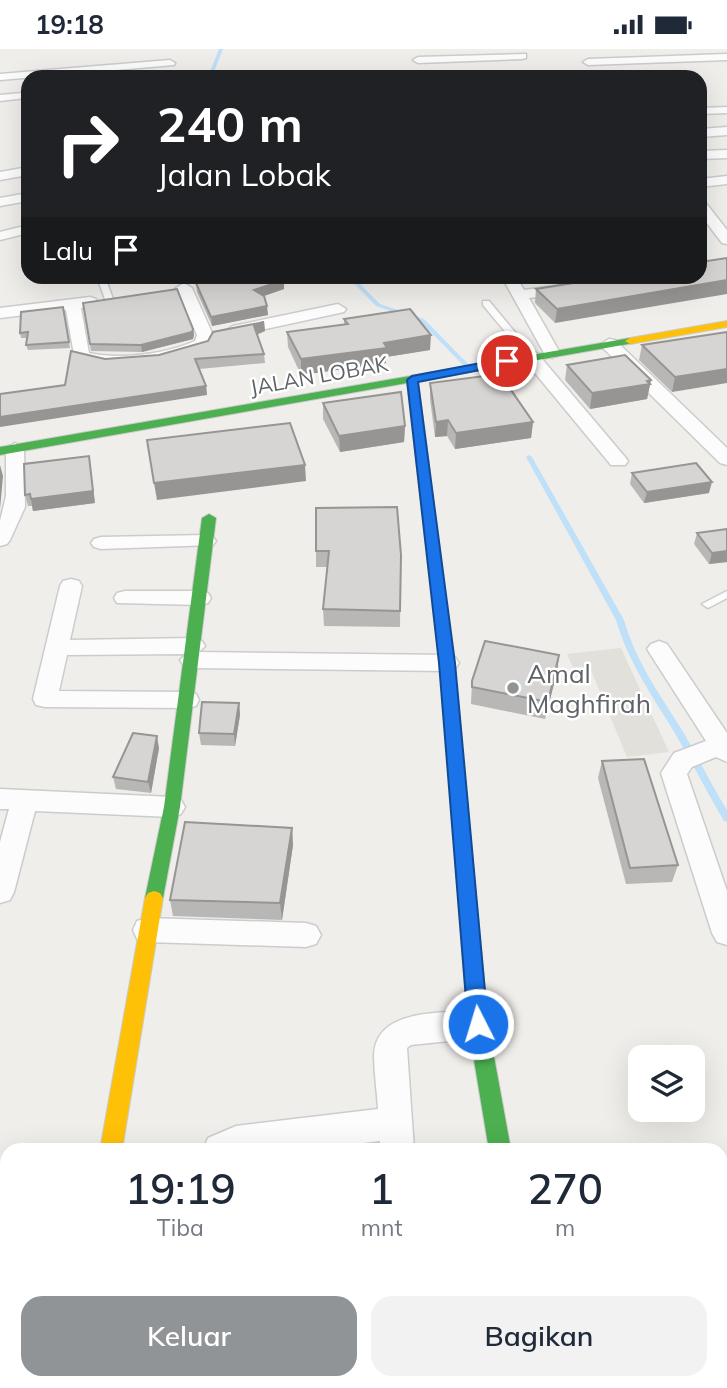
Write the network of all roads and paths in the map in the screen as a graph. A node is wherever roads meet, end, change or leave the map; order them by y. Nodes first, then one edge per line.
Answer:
1 (412, 49) edge
2 (690, 49) edge
3 (579, 50) edge
4 (522, 56) edge
5 (727, 57) edge
6 (706, 61) junction
7 (588, 62) junction
8 (170, 63) dead end
9 (85, 70) edge
10 (594, 70) edge
11 (21, 75) edge
12 (0, 77) edge
13 (21, 96) edge
14 (0, 98) edge
15 (727, 110) edge
16 (707, 111) edge
17 (727, 131) edge
18 (707, 132) edge
19 (727, 154) edge
20 (707, 155) edge
21 (21, 172) edge
22 (0, 176) edge
23 (727, 180) edge
24 (707, 182) edge
25 (21, 198) edge
26 (0, 202) edge
27 (707, 214) edge
28 (21, 231) edge
29 (0, 236) edge
30 (727, 240) edge
31 (105, 284) edge
32 (513, 284) edge
33 (604, 284) edge
34 (184, 288) dead end
35 (519, 295) junction
36 (115, 299) joint
37 (486, 303) dead end
38 (73, 304) junction
39 (338, 309) dead end
40 (0, 313) edge
41 (727, 324) edge
42 (205, 335) junction
43 (609, 344) junction
44 (552, 353) junction
45 (531, 357) junction
46 (412, 380) junction
47 (7, 450) edge
48 (727, 460) edge
49 (618, 461) dead end
50 (209, 518) dead end
51 (0, 540) edge
52 (206, 541) junction
53 (101, 543) dead end
54 (71, 586) dead end
55 (727, 594) edge
56 (125, 598) dead end
57 (200, 598) junction
58 (708, 604) dead end
59 (57, 648) junction
60 (659, 649) dead end
61 (193, 653) junction
62 (447, 663) junction
63 (187, 700) junction
64 (722, 746) edge
65 (13, 799) edge
66 (172, 807) junction
67 (0, 892) edge
68 (147, 930) junction
69 (727, 933) edge
70 (306, 935) dead end
71 (478, 1024) junction
72 (396, 1137) edge
73 (112, 1143) edge
74 (234, 1143) edge
75 (499, 1143) edge

1 - 4 street
2 - 6 street
3 - 7 street
5 - 6 street
6 - 7 street
7 - 10 street
8 - 9 street
11 - 12 street
13 - 14 street
15 - 16 street
17 - 18 street
19 - 20 street
21 - 22 street
23 - 24 street
25 - 26 street
27 - 30 street
28 - 29 street
31 - 36 lane
32 - 35 street
33 - 35 street
34 - 42 street
35 - 44 street
36 - 38 street
37 - 45 lane
38 - 40 street
38 - 42 street
39 - 42 street
41 - 43 street, JALAN LOBAK
43 - 44 street, JALAN LOBAK
43 - 48 street
44 - 45 street, JALAN LOBAK
45 - 46 street, JALAN LOBAK
45 - 49 street
46 - 47 street, JALAN LOBAK
46 - 62 street
47 - 51 street
50 - 52 street
52 - 53 street
52 - 57 street
54 - 59 street
55 - 58 lane
56 - 57 street
57 - 61 street
59 - 61 street
59 - 63 street
60 - 64 street
61 - 62 street
61 - 63 street
62 - 71 street
63 - 66 street
64 - 69 street
65 - 66 street
65 - 67 street
66 - 68 street
68 - 70 street
68 - 73 street
71 - 72 street
71 - 75 street
72 - 74 street

